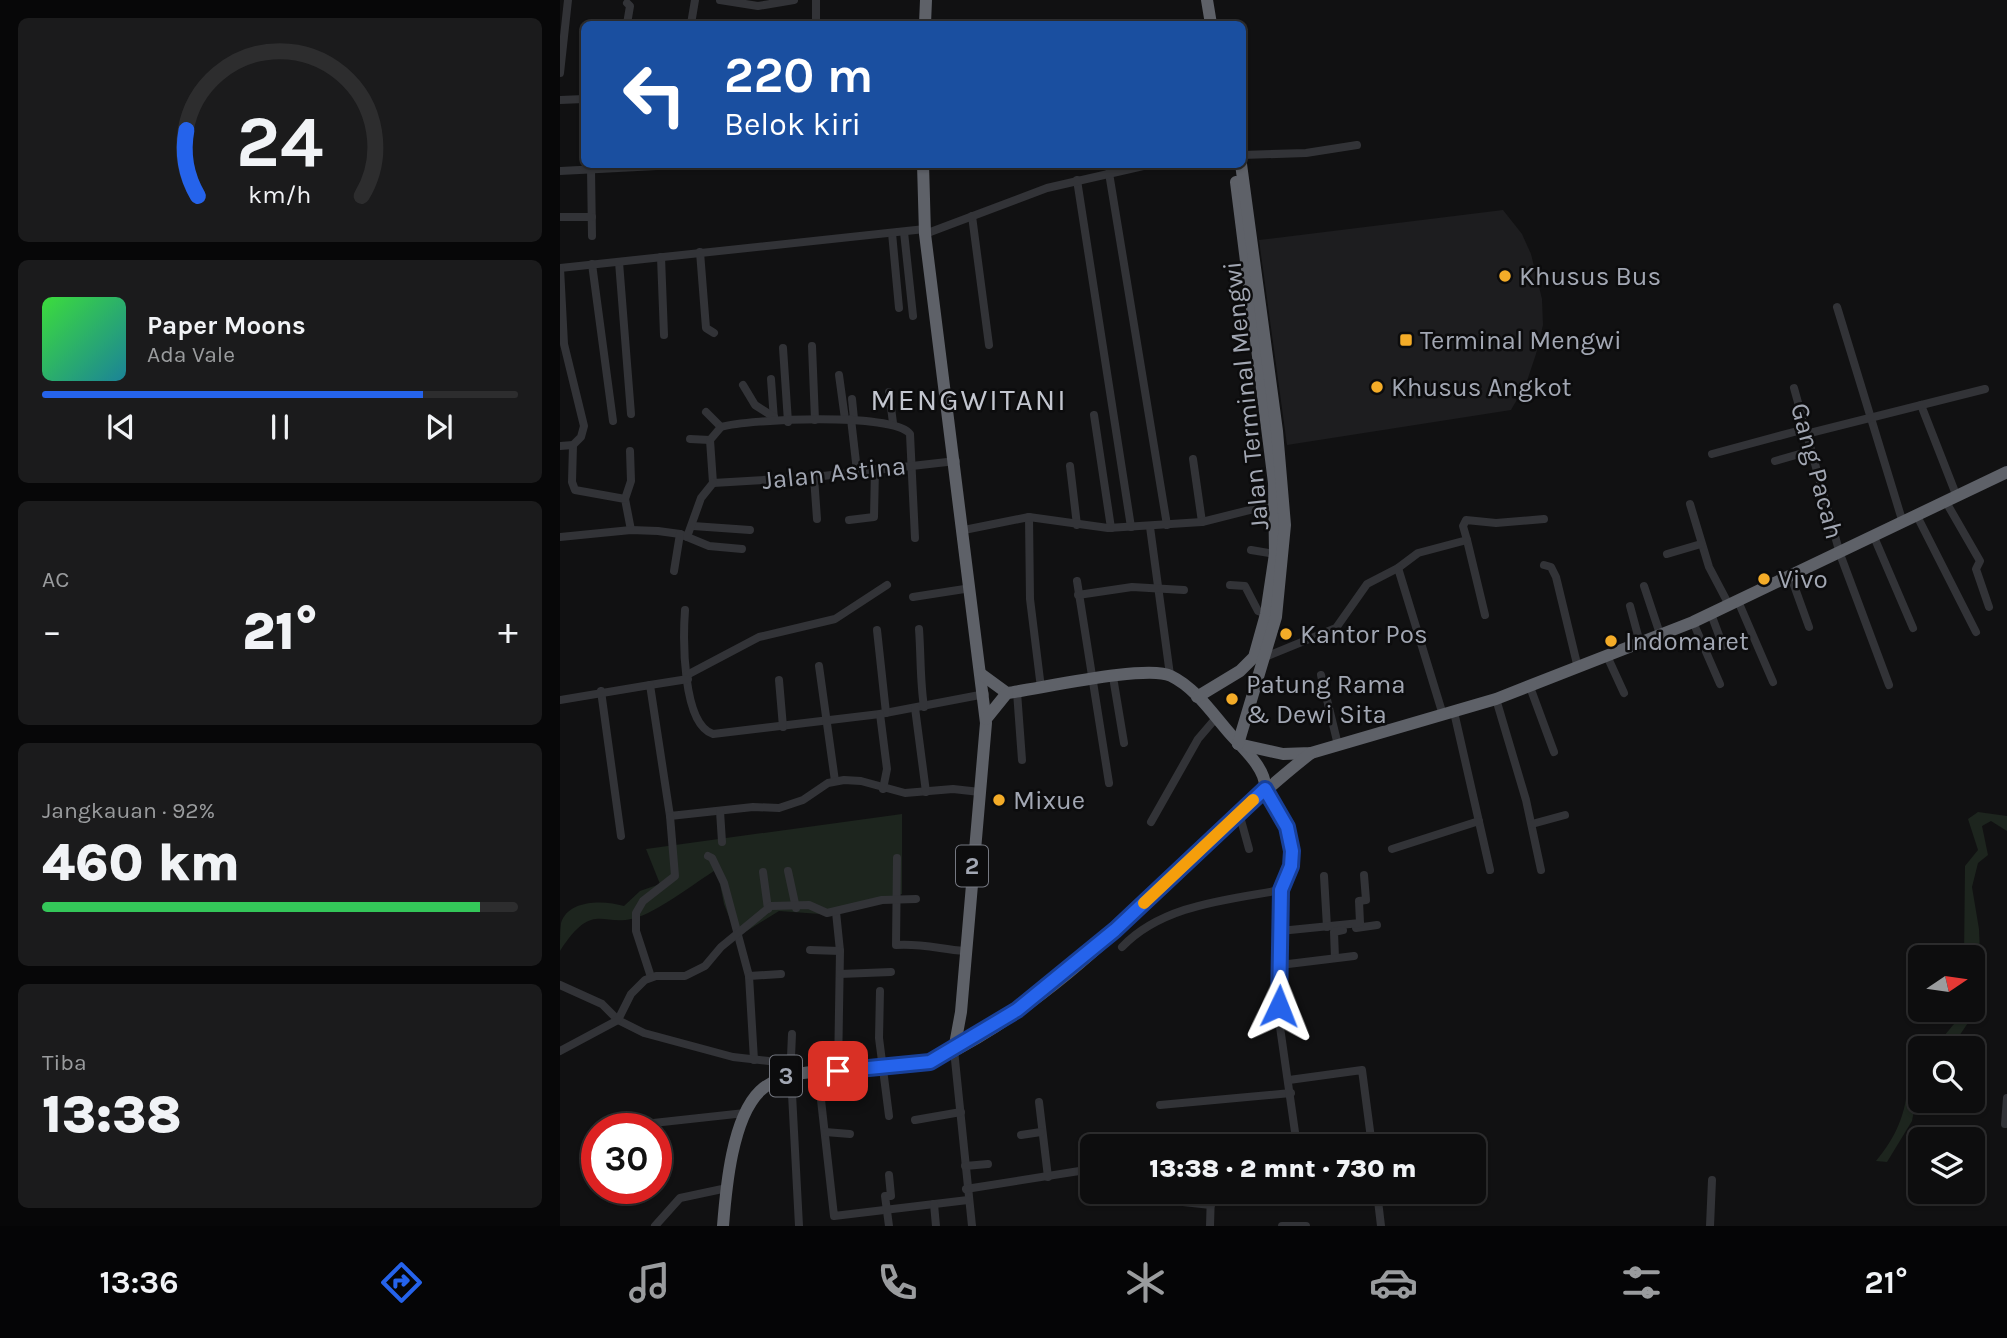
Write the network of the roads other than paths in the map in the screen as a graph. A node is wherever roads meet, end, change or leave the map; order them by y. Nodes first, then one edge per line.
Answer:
1 (695, 0) edge
2 (720, 0) edge
3 (794, 0) edge
4 (816, 0) edge
5 (926, 0) edge
6 (1207, 0) edge
7 (1215, 0) edge
8 (565, 1) edge
9 (732, 1) edge
10 (776, 1) edge
11 (627, 3) dead end
12 (628, 21) edge
13 (692, 21) edge
14 (816, 21) edge
15 (925, 21) edge
16 (1210, 21) edge
17 (1218, 21) edge
18 (560, 73) edge
19 (581, 99) edge
20 (560, 100) edge
21 (1357, 145) dead end
22 (1246, 155) edge
23 (613, 168) edge
24 (923, 168) edge
25 (1133, 168) edge
26 (1234, 168) edge
27 (1241, 168) edge
28 (591, 169) junction
29 (560, 171) edge
30 (1109, 173) junction
31 (1077, 180) junction
32 (972, 216) junction
33 (560, 217) edge
34 (592, 217) junction
35 (925, 231) junction
36 (904, 232) junction
37 (892, 233) junction
38 (592, 236) dead end
39 (700, 253) junction
40 (661, 257) junction
41 (619, 262) junction
42 (592, 264) junction
43 (560, 268) edge
44 (899, 307) dead end
45 (1837, 307) dead end
46 (914, 316) dead end
47 (714, 333) dead end
48 (664, 335) dead end
49 (989, 345) dead end
50 (812, 346) dead end
51 (783, 348) dead end
52 (839, 375) dead end
53 (771, 379) dead end
54 (743, 385) dead end
55 (1794, 388) dead end
56 (1985, 389) dead end
57 (889, 392) dead end
58 (852, 399) dead end
59 (1921, 405) junction
60 (706, 412) dead end
61 (631, 414) dead end
62 (1094, 415) dead end
63 (1871, 418) junction
64 (850, 419) junction
65 (774, 420) junction
66 (815, 420) junction
67 (613, 421) dead end
68 (788, 422) junction
69 (893, 423) junction
70 (721, 427) junction
71 (1805, 432) junction
72 (690, 439) dead end
73 (710, 440) junction
74 (573, 445) junction
75 (560, 446) edge
76 (630, 451) dead end
77 (1810, 451) junction
78 (1713, 454) dead end
79 (1193, 459) dead end
80 (956, 461) junction
81 (1775, 461) dead end
82 (911, 464) junction
83 (1070, 466) dead end
84 (875, 469) junction
85 (857, 471) junction
86 (2007, 472) edge
87 (814, 477) junction
88 (713, 483) junction
89 (625, 499) junction
90 (1951, 499) junction
91 (1280, 503) junction
92 (1690, 504) dead end
93 (1917, 516) junction
94 (1029, 517) junction
95 (817, 519) dead end
96 (1544, 519) dead end
97 (849, 520) dead end
98 (1202, 522) junction
99 (1903, 523) junction
100 (1077, 525) junction
101 (1167, 525) junction
102 (693, 526) junction
103 (1131, 527) junction
104 (1150, 527) junction
105 (1111, 528) junction
106 (631, 530) junction
107 (750, 530) dead end
108 (964, 530) junction
109 (684, 536) junction
110 (560, 537) edge
111 (1874, 537) junction
112 (915, 538) dead end
113 (1467, 540) junction
114 (1701, 544) junction
115 (742, 549) dead end
116 (1251, 550) dead end
117 (1275, 554) junction
118 (1667, 554) dead end
119 (1840, 554) junction
120 (1544, 565) dead end
121 (1398, 568) junction
122 (674, 571) dead end
123 (1790, 577) junction
124 (1077, 581) dead end
125 (887, 585) dead end
126 (1230, 585) dead end
127 (1644, 586) dead end
128 (971, 588) junction
129 (1158, 590) junction
130 (1184, 590) dead end
131 (1077, 595) junction
132 (913, 597) dead end
133 (1733, 603) junction
134 (1630, 606) dead end
135 (1989, 607) dead end
136 (685, 610) dead end
137 (1711, 614) junction
138 (1485, 615) dead end
139 (1271, 616) junction
140 (1693, 622) junction
141 (1809, 627) dead end
142 (1913, 628) dead end
143 (919, 629) dead end
144 (877, 630) dead end
145 (1976, 632) dead end
146 (1660, 634) junction
147 (1640, 643) junction
148 (1723, 646) dead end
149 (1607, 656) junction
150 (1265, 657) junction
151 (819, 666) dead end
152 (1577, 668) junction
153 (981, 674) junction
154 (1170, 675) junction
155 (1321, 675) dead end
156 (687, 677) junction
157 (1114, 677) junction
158 (779, 680) dead end
159 (1091, 680) junction
160 (1773, 682) dead end
161 (1720, 684) dead end
162 (650, 685) junction
163 (1889, 685) dead end
164 (1530, 687) junction
165 (1044, 690) junction
166 (601, 691) junction
167 (1012, 692) junction
168 (1624, 693) dead end
169 (985, 694) junction
170 (1197, 697) junction
171 (560, 699) edge
172 (1496, 699) junction
173 (920, 707) junction
174 (883, 713) junction
175 (1449, 713) junction
176 (1216, 718) junction
177 (986, 719) junction
178 (826, 721) junction
179 (783, 727) junction
180 (1124, 743) dead end
181 (1238, 744) junction
182 (1338, 745) junction
183 (1554, 752) dead end
184 (1311, 753) junction
185 (1022, 760) dead end
186 (835, 781) junction
187 (1109, 783) dead end
188 (883, 789) junction
189 (1265, 789) junction
190 (926, 792) junction
191 (980, 792) junction
192 (720, 811) junction
193 (1239, 813) junction
194 (1565, 815) dead end
195 (670, 816) junction
196 (1479, 821) junction
197 (1150, 822) dead end
198 (1532, 824) junction
199 (621, 836) dead end
200 (722, 842) dead end
201 (1249, 849) dead end
202 (1392, 849) dead end
203 (708, 856) dead end
204 (897, 858) dead end
205 (1490, 870) dead end
206 (1542, 870) dead end
207 (788, 871) dead end
208 (763, 872) dead end
209 (1364, 875) dead end
210 (1324, 876) dead end
211 (1281, 890) junction
212 (895, 898) junction
213 (916, 899) dead end
214 (796, 908) junction
215 (768, 909) junction
216 (836, 912) junction
217 (1377, 925) dead end
218 (1327, 927) junction
219 (1280, 931) junction
220 (737, 934) junction
221 (1122, 947) dead end
222 (810, 950) dead end
223 (840, 951) junction
224 (964, 951) junction
225 (1354, 956) dead end
226 (1335, 958) junction
227 (1280, 965) junction
228 (891, 972) dead end
229 (781, 974) dead end
230 (839, 974) junction
231 (749, 976) junction
232 (651, 977) junction
233 (560, 985) edge
234 (880, 991) dead end
235 (961, 1012) junction
236 (618, 1020) junction
237 (981, 1033) junction
238 (792, 1034) dead end
239 (954, 1050) junction
240 (560, 1051) edge
241 (754, 1060) junction
242 (883, 1067) junction
243 (838, 1071) junction
244 (789, 1072) junction
245 (818, 1073) junction
246 (1289, 1080) junction
247 (1291, 1093) junction
248 (2007, 1098) edge
249 (1040, 1102) dead end
250 (1160, 1105) dead end
251 (961, 1112) junction
252 (745, 1114) junction
253 (889, 1116) dead end
254 (915, 1120) dead end
255 (672, 1121) edge
256 (2005, 1124) dead end
257 (825, 1132) junction
258 (1041, 1132) junction
259 (850, 1134) dead end
260 (1298, 1134) edge
261 (1371, 1134) edge
262 (1021, 1135) dead end
263 (988, 1164) dead end
264 (965, 1166) junction
265 (1080, 1171) edge
266 (889, 1175) dead end
267 (1048, 1177) junction
268 (1712, 1180) dead end
269 (727, 1188) junction
270 (966, 1189) junction
271 (968, 1200) junction
272 (1202, 1204) edge
273 (1378, 1204) edge
274 (934, 1205) junction
275 (1211, 1205) joint
276 (887, 1209) junction
277 (655, 1226) edge
278 (723, 1226) edge
279 (799, 1226) edge
280 (889, 1226) edge
281 (936, 1226) edge
282 (972, 1226) edge
283 (1210, 1226) edge
284 (1282, 1226) edge
285 (1306, 1226) edge
286 (1381, 1226) edge
287 (1710, 1226) edge

1 - 13 street
2 - 9 street
3 - 10 street
4 - 14 street
5 - 15 highway
6 - 16 highway
7 - 17 highway
8 - 18 street
9 - 10 street
11 - 12 street
19 - 20 street
21 - 22 street
23 - 28 street
24 - 35 highway
25 - 30 street
26 - 91 highway, Jalan Terminal Mengwi
27 - 91 highway, Jalan Terminal Mengwi
28 - 29 street
28 - 34 street
30 - 31 street
30 - 101 street
31 - 32 street
31 - 103 street
32 - 35 street
32 - 49 street
33 - 34 street
34 - 38 street
35 - 36 street
35 - 80 highway
36 - 37 street
36 - 46 street
37 - 39 street
37 - 44 street
39 - 40 street
39 - 47 street
40 - 41 street
40 - 48 street
41 - 42 street
41 - 61 street
42 - 43 street
42 - 67 street
43 - 74 street
45 - 63 street
50 - 66 street
51 - 68 street
52 - 64 street
53 - 65 street
54 - 65 street
55 - 71 street, Gang Pacah
56 - 59 street
57 - 69 street
58 - 64 street
59 - 63 street
59 - 90 street
60 - 70 street
62 - 105 street
63 - 71 street
63 - 99 street
64 - 66 street
64 - 69 street
64 - 85 street
65 - 68 street
65 - 70 street
66 - 68 street
69 - 82 street
70 - 73 street
71 - 77 street, Gang Pacah
71 - 78 street
72 - 73 street
73 - 88 street
74 - 75 street
74 - 89 street
76 - 89 street
77 - 81 street
77 - 119 street, Gang Pacah
79 - 98 street
80 - 82 street, Jalan Astina
80 - 108 highway
82 - 84 street, Jalan Astina
82 - 112 street
83 - 100 street
84 - 85 street, Jalan Astina
84 - 97 street
85 - 87 street, Jalan Astina
86 - 90 highway
87 - 88 street, Jalan Astina
87 - 95 street
88 - 102 street
89 - 106 street
90 - 93 highway
90 - 135 street
91 - 98 street
91 - 117 highway, Jalan Terminal Mengwi
91 - 139 highway, Jalan Terminal Mengwi
92 - 114 street
93 - 99 highway
93 - 145 street
94 - 100 street
94 - 108 street
94 - 165 street
96 - 113 street
98 - 101 street
99 - 111 highway
100 - 105 street
101 - 104 street
102 - 107 street
102 - 109 street
103 - 104 street
103 - 105 street
104 - 129 street
106 - 109 street
106 - 110 street
108 - 128 highway
109 - 115 street
109 - 122 street
111 - 119 highway
111 - 142 street
113 - 121 street
113 - 138 street
114 - 118 street
114 - 133 street
116 - 117 street
117 - 139 highway, Jalan Terminal Mengwi
119 - 123 highway
119 - 163 street, Gang Pacah
120 - 152 street
121 - 150 street
121 - 175 street
123 - 133 highway
123 - 141 street
124 - 131 street
125 - 156 street
126 - 139 street
127 - 146 street
128 - 132 street
128 - 153 highway
129 - 130 street
129 - 131 street
129 - 154 street
131 - 159 street
133 - 137 highway
133 - 160 street
134 - 147 street
136 - 156 street
137 - 140 highway
137 - 148 street
139 - 150 highway, Jalan Terminal Mengwi
139 - 170 highway, Jalan Terminal Mengwi
140 - 146 highway
140 - 161 street
143 - 173 street
144 - 174 street
146 - 147 highway
147 - 149 highway
149 - 152 highway
149 - 168 street
150 - 181 highway, Jalan Terminal Mengwi
151 - 178 street
152 - 164 highway
153 - 167 highway
153 - 169 highway
154 - 157 highway
154 - 170 highway
155 - 182 street
156 - 162 street
156 - 179 street
157 - 159 highway
157 - 180 street
158 - 179 street
159 - 165 highway
159 - 187 street
162 - 166 street
162 - 195 street
164 - 172 highway
164 - 183 street
165 - 167 highway
166 - 171 street
166 - 199 street
167 - 177 highway
167 - 185 street
169 - 173 street
169 - 177 highway
170 - 176 highway
172 - 175 highway
172 - 198 street
173 - 174 street
173 - 190 street
174 - 178 street
174 - 188 street
175 - 182 highway
175 - 196 street
176 - 181 highway
176 - 197 street
177 - 191 highway, 2
178 - 179 street
178 - 186 street
181 - 184 highway
181 - 189 highway
182 - 184 highway
184 - 189 highway
186 - 188 street
186 - 192 street
188 - 190 street
189 - 193 highway
189 - 211 street
190 - 191 street
191 - 224 highway, 2
192 - 195 street
192 - 200 street
193 - 201 street
193 - 237 highway
194 - 198 street
195 - 232 street
196 - 202 street
196 - 205 street
198 - 206 street
203 - 220 street
204 - 212 street
207 - 214 street
208 - 215 street
209 - 218 street
210 - 218 street
211 - 219 street
211 - 221 street
212 - 213 street
212 - 216 street
212 - 224 street
214 - 215 street
214 - 216 street
215 - 220 street
216 - 223 street
217 - 226 street
218 - 219 street
219 - 227 street
220 - 231 street
220 - 232 street
222 - 223 street
223 - 230 street
224 - 235 highway, 2
225 - 226 street
226 - 227 street
227 - 246 street
228 - 230 street
229 - 231 street
230 - 243 street
231 - 241 street
232 - 236 street
233 - 236 street
234 - 242 street
235 - 237 highway
235 - 239 highway
236 - 240 street
236 - 241 street
237 - 239 highway, 3
238 - 244 street
239 - 242 highway, 3
239 - 251 street
241 - 244 street
242 - 243 highway, 3
242 - 253 street
243 - 245 highway, 3
244 - 245 highway, 3
244 - 252 highway, 3
244 - 279 street
245 - 257 street
246 - 247 street
246 - 261 street
247 - 250 street
247 - 260 street
248 - 256 street
249 - 258 street
251 - 254 street
251 - 264 street
252 - 255 street
252 - 269 highway, 3
257 - 259 street
257 - 276 street
258 - 262 street
258 - 267 street
263 - 264 street
264 - 270 street
265 - 267 street
266 - 276 street
267 - 270 street
268 - 287 street
269 - 277 street
269 - 278 highway, 3
270 - 271 street
271 - 274 street
271 - 282 street
272 - 275 street
273 - 286 street
274 - 276 street
274 - 281 street
275 - 283 street
276 - 280 street
284 - 285 street

